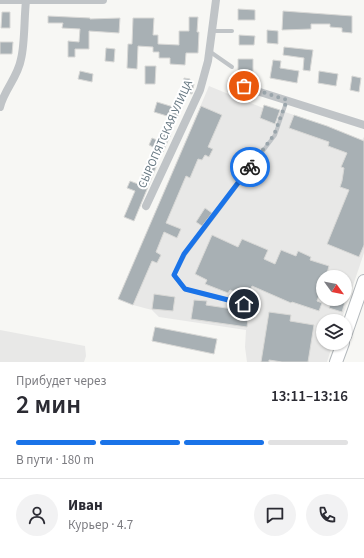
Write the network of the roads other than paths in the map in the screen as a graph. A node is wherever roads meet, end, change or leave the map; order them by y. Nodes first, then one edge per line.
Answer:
1 (0, 0) edge
2 (103, 0) edge
3 (216, 0) edge
4 (26, 1) edge
5 (212, 31) junction
6 (232, 31) dead end
7 (209, 51) junction
8 (232, 67) dead end
9 (244, 86) dead end
10 (287, 100) junction
11 (0, 107) edge
12 (364, 124) edge
13 (146, 206) dead end
14 (364, 281) edge
15 (244, 304) dead end
16 (352, 316) edge
17 (340, 350) edge
18 (336, 362) edge

1 - 4 street
2 - 4 street
3 - 5 street, СЫРОПЯТСКАЯ УЛИЦА
4 - 11 street
5 - 6 lane
5 - 7 street, СЫРОПЯТСКАЯ УЛИЦА
7 - 8 lane
7 - 13 street, СЫРОПЯТСКАЯ УЛИЦА
9 - 10 street
10 - 12 street
10 - 15 lane
14 - 16 main road
17 - 18 main road

